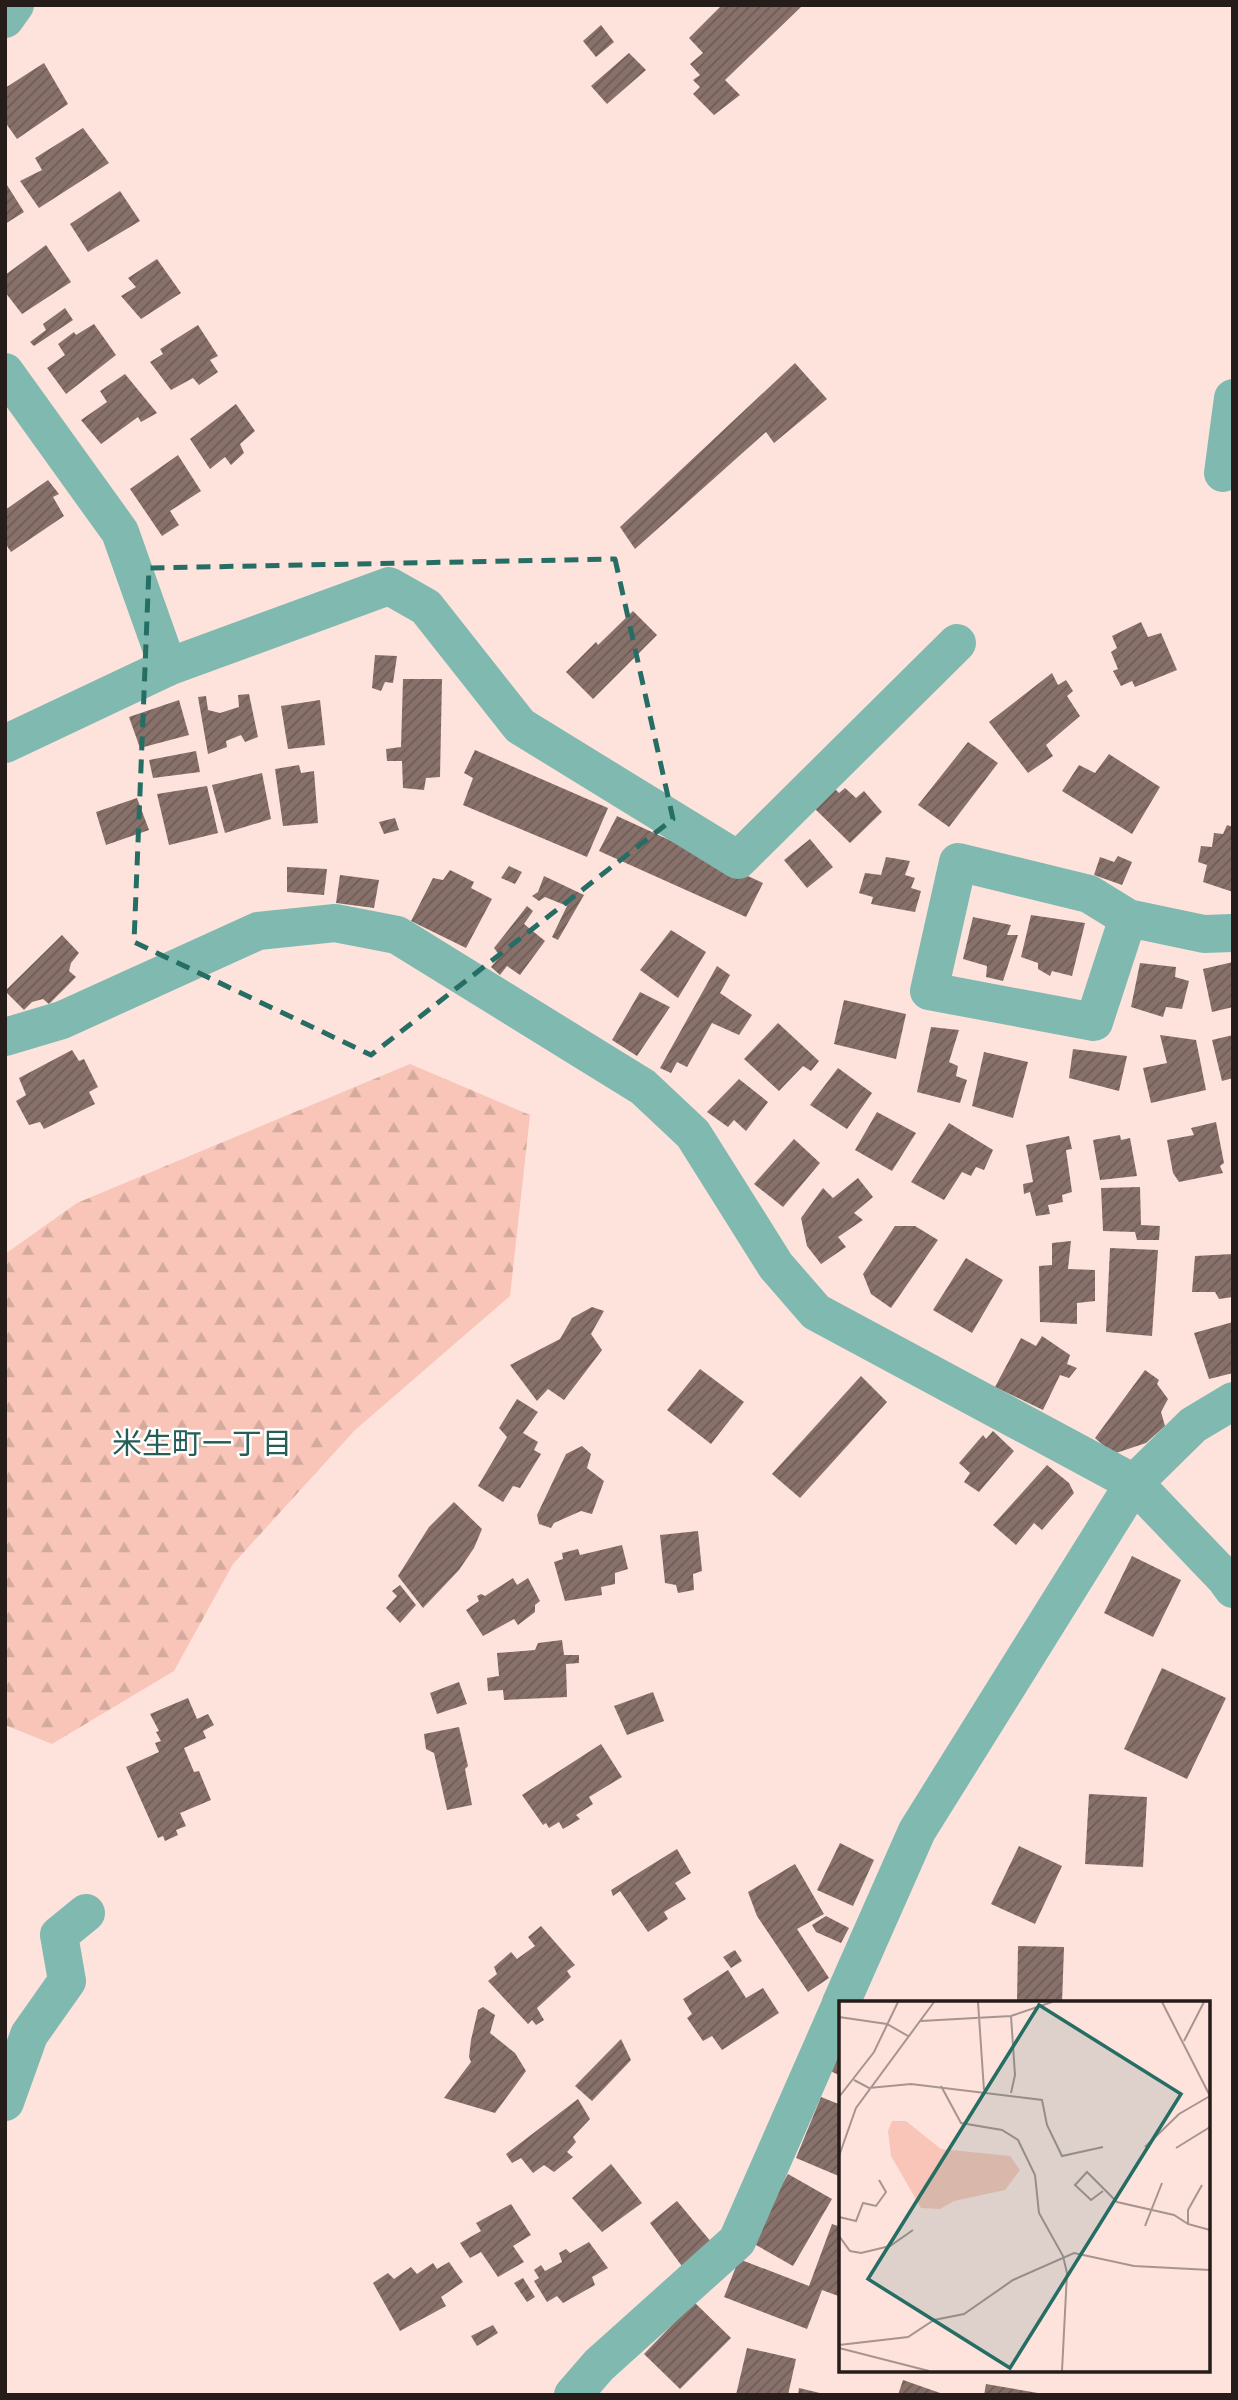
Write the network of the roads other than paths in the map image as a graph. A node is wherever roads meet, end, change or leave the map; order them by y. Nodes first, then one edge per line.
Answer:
1 (15, 5) edge
2 (5, 19) edge
3 (5, 372) edge
4 (1233, 398) edge
5 (1223, 473) dead end
6 (957, 643) dead end
7 (168, 667) junction
8 (5, 744) edge
9 (1128, 918) junction
10 (1233, 933) edge
11 (5, 1037) edge
12 (1233, 1401) edge
13 (1134, 1483) junction
14 (1233, 1589) edge
15 (86, 1913) dead end
16 (842, 2001) edge
17 (839, 2008) edge
18 (5, 2102) edge
19 (573, 2395) edge

1 - 2 street
3 - 7 street
4 - 5 street
6 - 7 street
7 - 8 street
9 - 9 street
9 - 10 street
11 - 13 street
12 - 13 street
13 - 14 street
13 - 16 street
15 - 18 street
17 - 19 street

